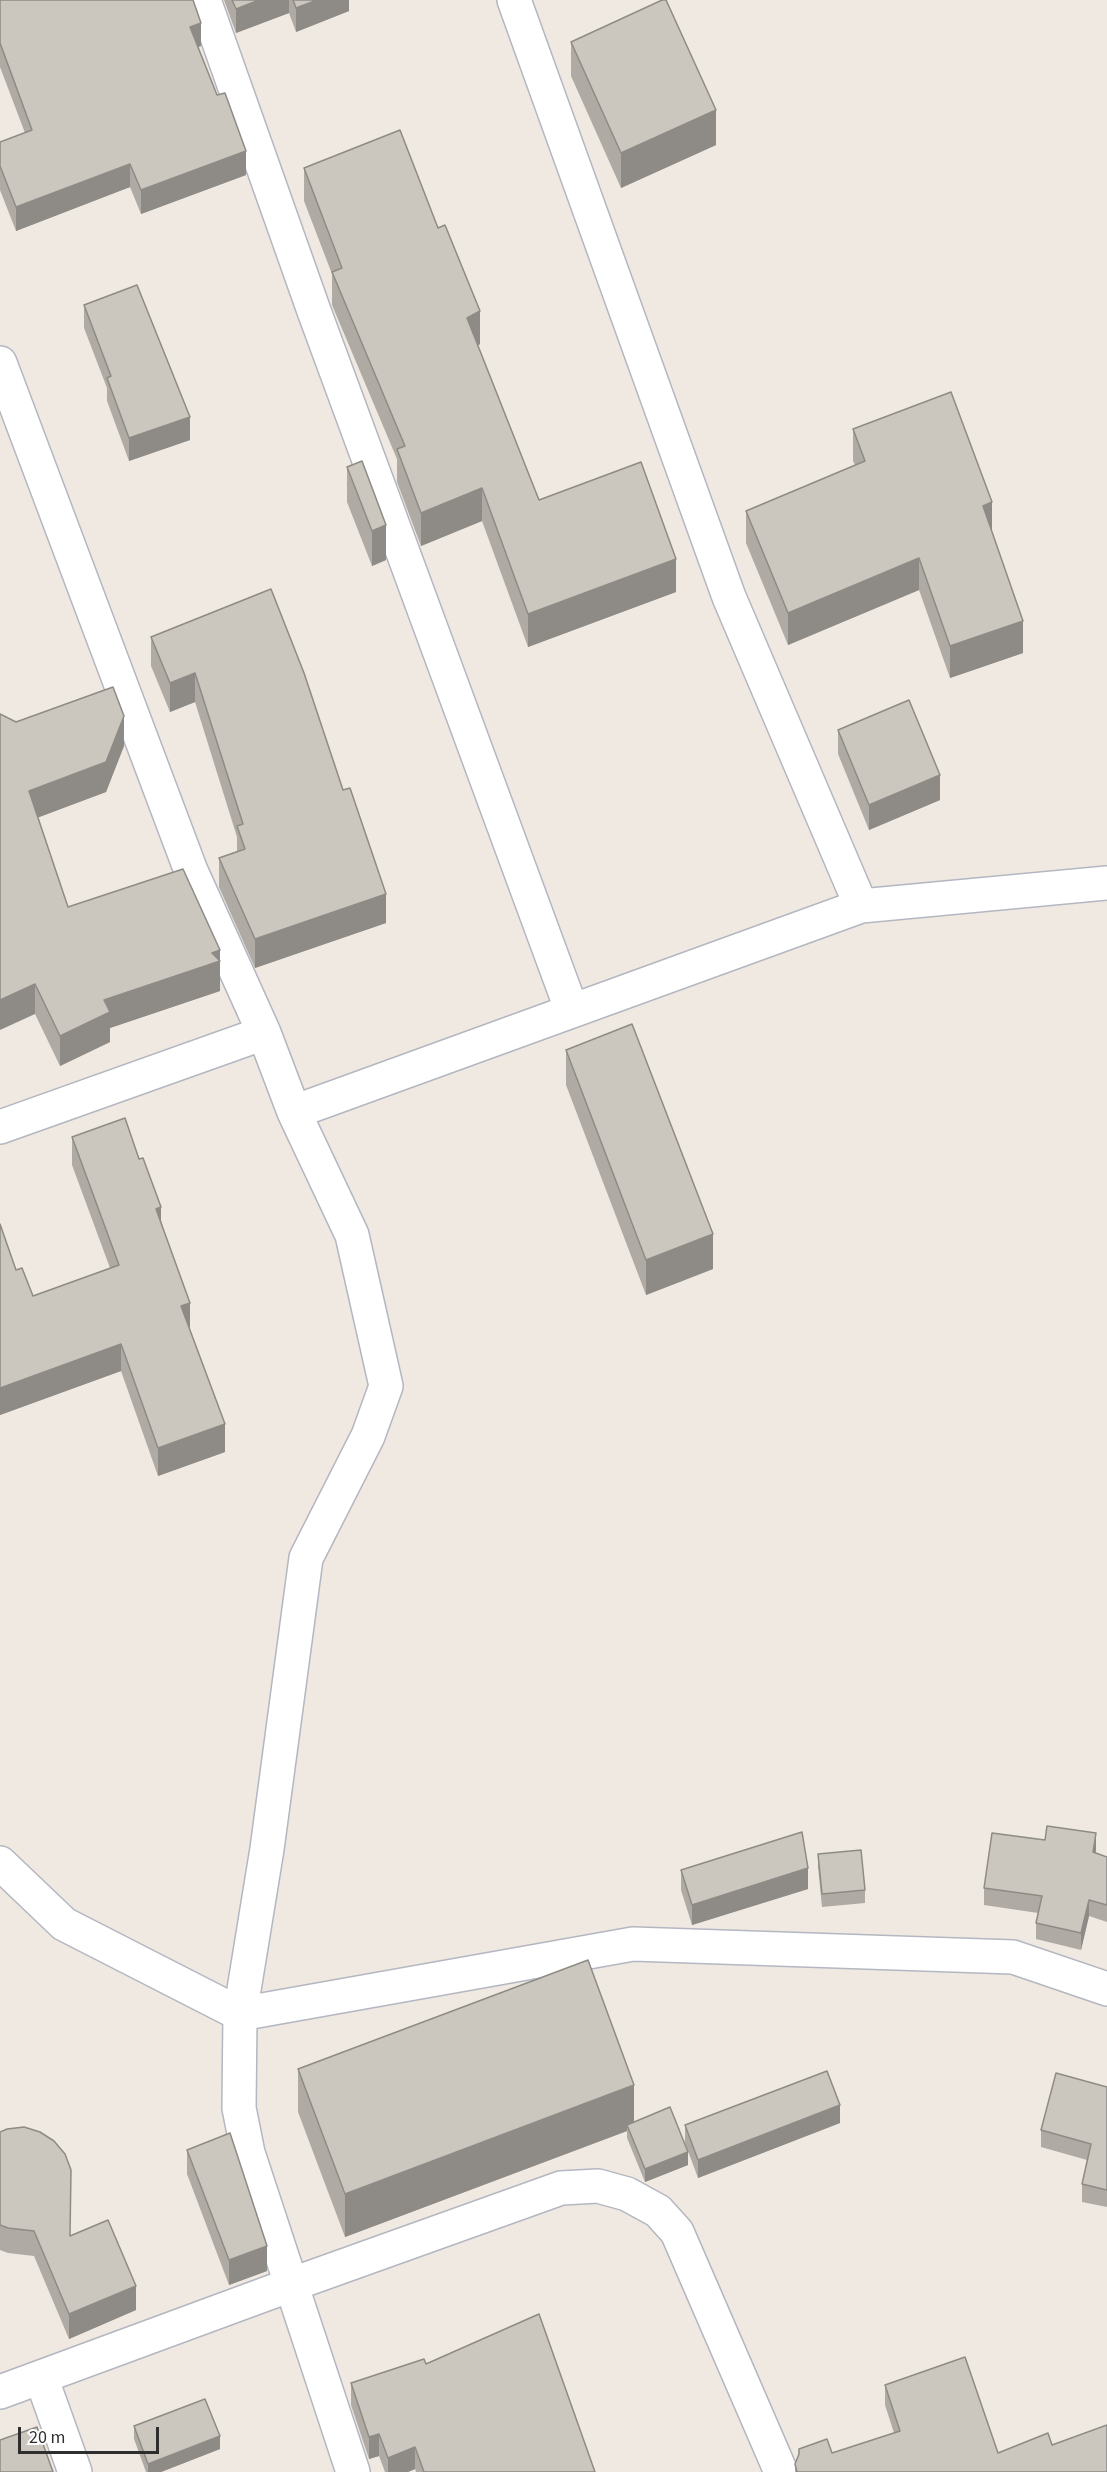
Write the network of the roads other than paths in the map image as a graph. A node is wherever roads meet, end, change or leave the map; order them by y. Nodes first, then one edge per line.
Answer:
1 (204, 0) edge
2 (514, 0) edge
3 (0, 363) edge
4 (1107, 883) edge
5 (861, 906) junction
6 (572, 1011) junction
7 (264, 1033) junction
8 (294, 1112) junction
9 (0, 1127) edge
10 (0, 1863) edge
11 (1107, 1989) edge
12 (240, 2014) junction
13 (293, 2284) junction
14 (41, 2377) junction
15 (0, 2392) edge
16 (75, 2472) edge
17 (353, 2472) edge
18 (781, 2472) edge

1 - 6 street
2 - 5 street
3 - 7 street
4 - 5 street
5 - 6 street
6 - 8 street
7 - 8 street
7 - 9 street
8 - 12 street
10 - 12 street
11 - 12 street
12 - 13 street
13 - 14 street
13 - 17 street
13 - 18 street
14 - 15 street
14 - 16 street

